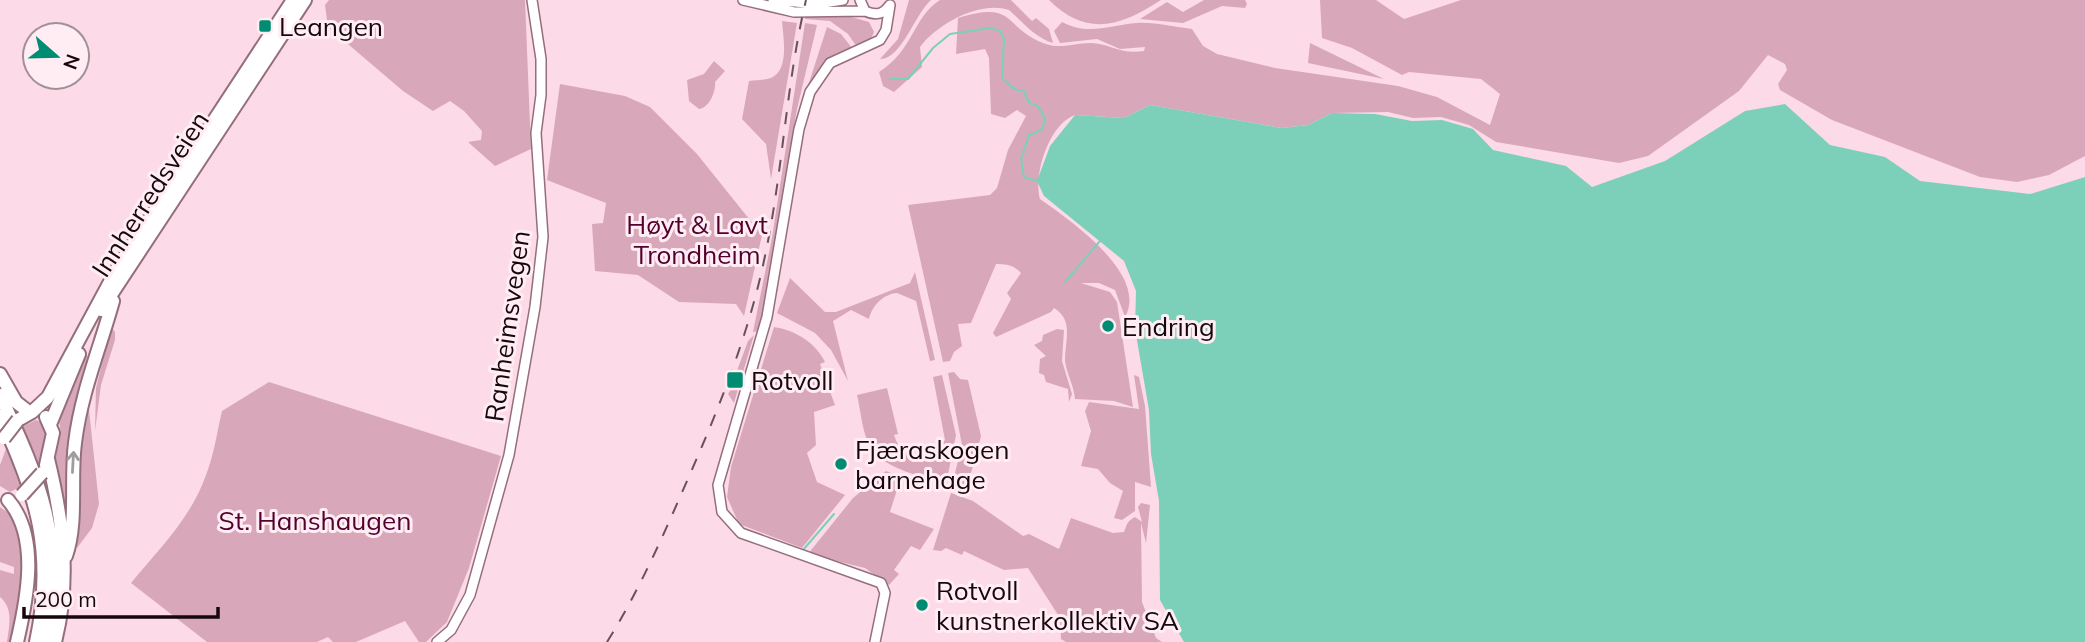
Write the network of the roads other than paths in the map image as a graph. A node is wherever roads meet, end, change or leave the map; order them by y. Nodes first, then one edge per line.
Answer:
1 (293, 0) edge
2 (305, 0) edge
3 (532, 0) edge
4 (743, 0) edge
5 (773, 0) edge
6 (843, 0) edge
7 (860, 0) edge
8 (890, 2) edge
9 (869, 13) junction
10 (880, 40) junction
11 (116, 290) junction
12 (0, 374) edge
13 (0, 395) edge
14 (27, 415) junction
15 (0, 416) edge
16 (51, 422) junction
17 (2, 441) edge
18 (48, 459) junction
19 (4, 499) edge
20 (71, 530) junction
21 (66, 556) junction
22 (17, 642) edge
23 (36, 642) edge
24 (45, 642) edge
25 (55, 642) edge
26 (63, 642) edge
27 (437, 642) edge
28 (875, 642) edge

1 - 14 highway, Innherredsveien
2 - 11 highway, Innherredsveien
3 - 27 street, Ranheimsvegen
4 - 9 street
5 - 6 street
7 - 9 street
8 - 9 street
8 - 10 street
9 - 10 street
10 - 28 street
11 - 16 highway, Innherredsveien
20 -> 11 highway
12 - 14 highway
13 - 24 highway
14 - 16 highway
14 - 17 highway, Innherredsveien, bridge
15 - 23 highway
16 - 18 highway, Innherredsveien
18 - 19 highway, bridge
18 - 21 highway
19 - 22 highway
20 - 21 highway
20 - 26 highway
21 - 25 highway

